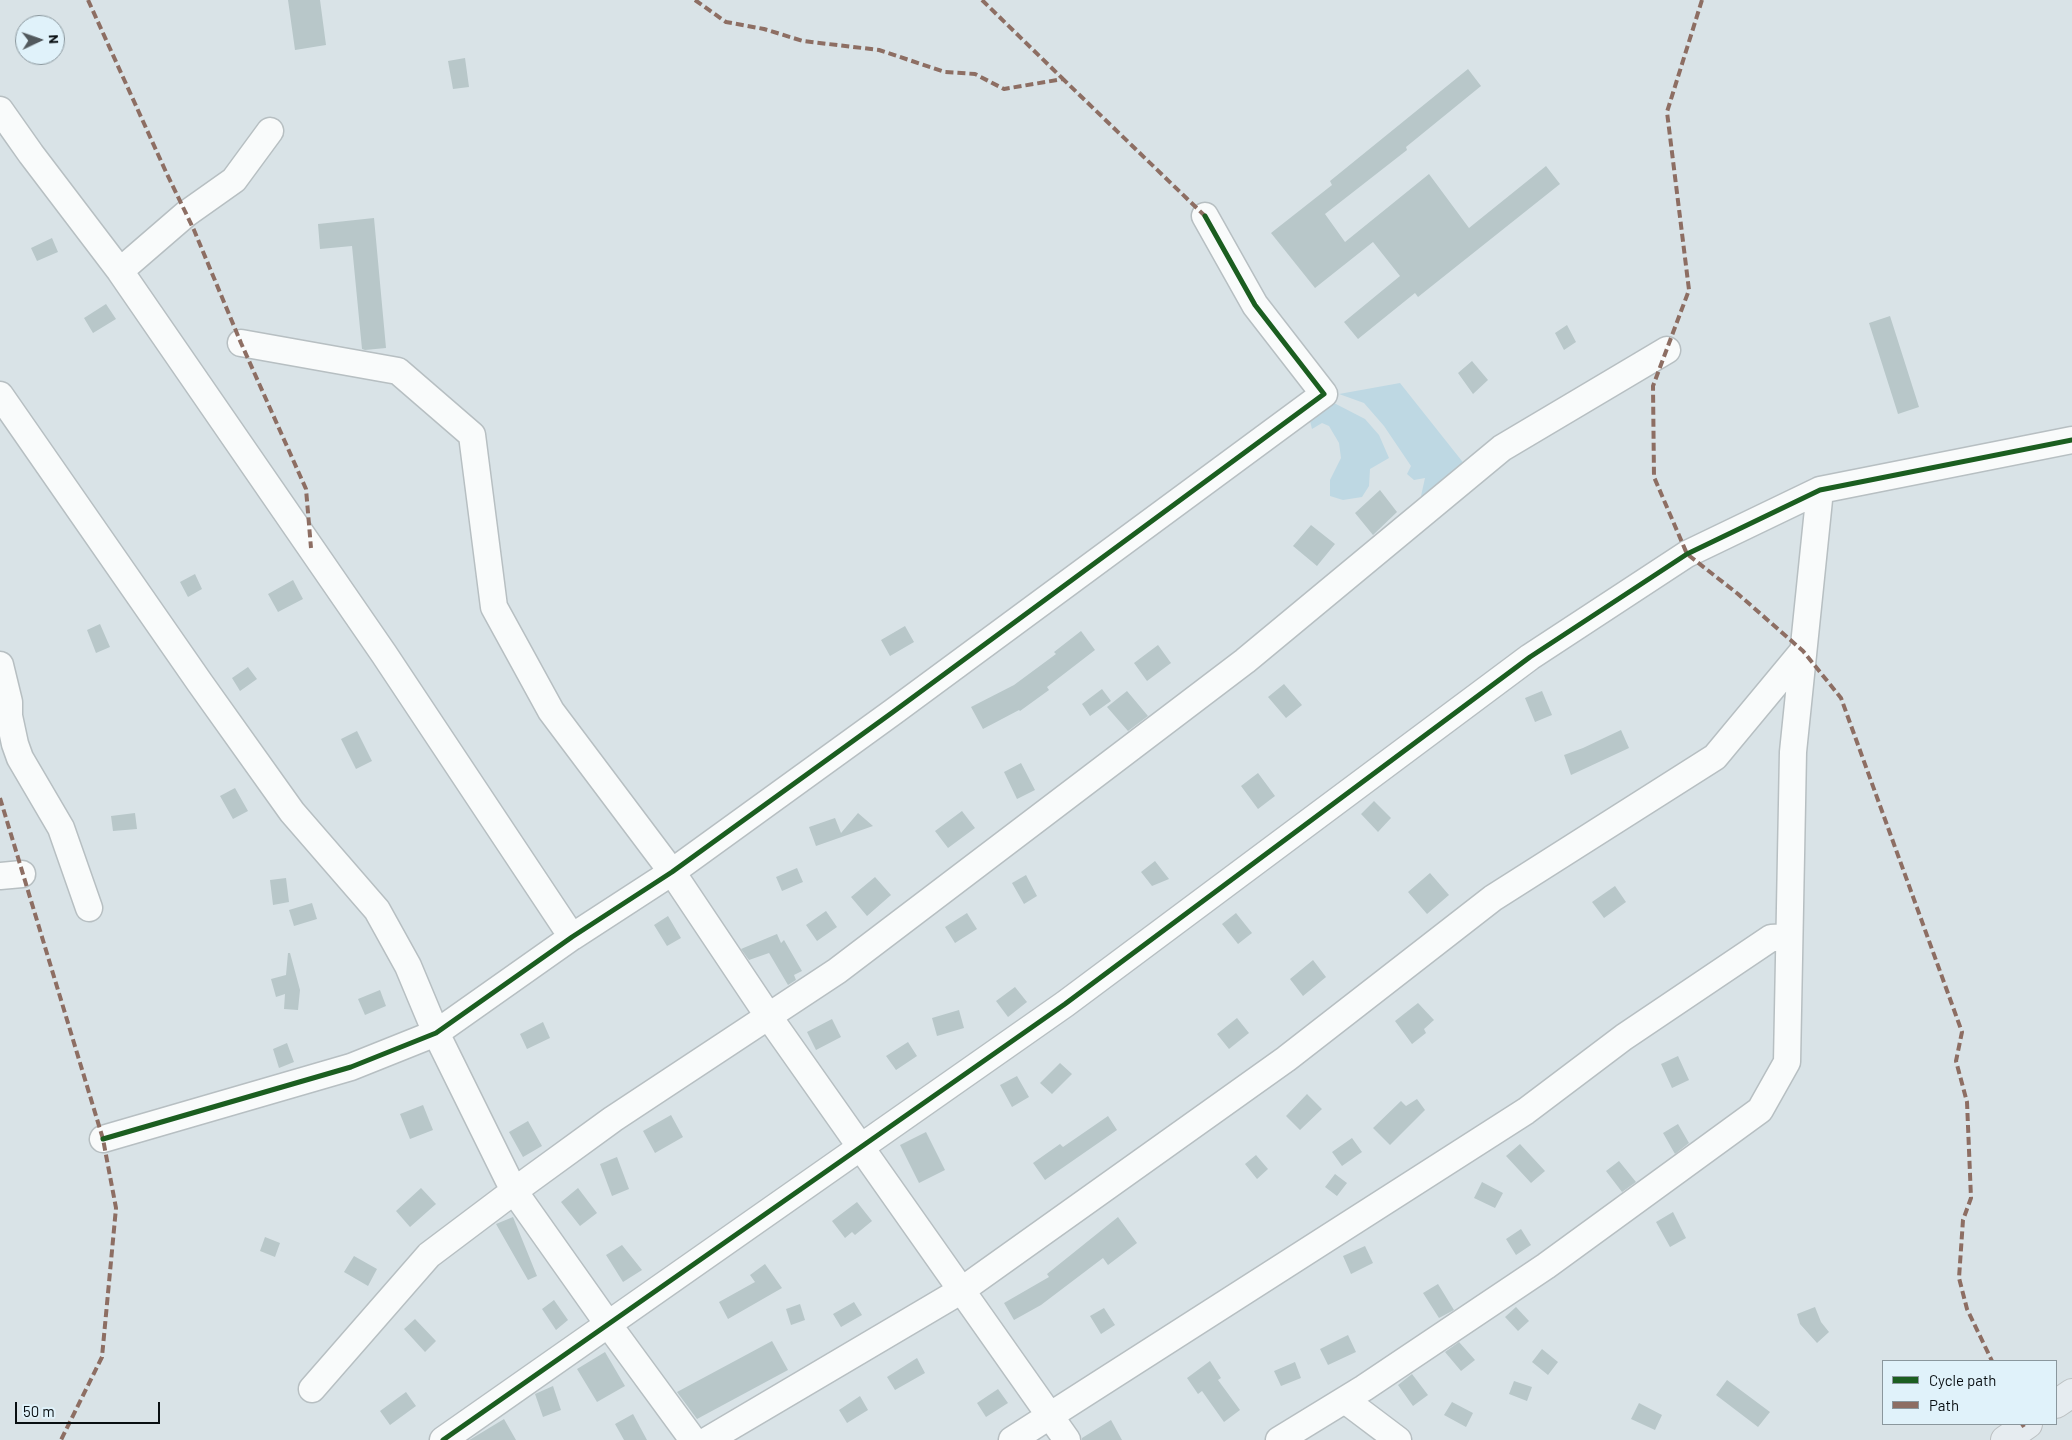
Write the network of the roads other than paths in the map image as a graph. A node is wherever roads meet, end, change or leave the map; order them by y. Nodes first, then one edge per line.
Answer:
1 (0, 110) edge
2 (270, 131) dead end
3 (1205, 216) dead end
4 (120, 271) junction
5 (242, 343) dead end
6 (1667, 350) dead end
7 (0, 395) edge
8 (2072, 440) edge
9 (1820, 490) junction
10 (1803, 651) junction
11 (0, 665) edge
12 (672, 872) junction
13 (88, 908) dead end
14 (572, 937) junction
15 (1789, 937) junction
16 (769, 1017) junction
17 (436, 1033) junction
18 (103, 1139) dead end
19 (861, 1146) junction
20 (514, 1190) junction
21 (962, 1290) junction
22 (608, 1324) junction
23 (312, 1389) dead end
24 (2072, 1392) edge
25 (1345, 1400) junction
26 (2057, 1403) edge
27 (1050, 1416) junction
28 (2027, 1425) edge
29 (443, 1440) edge
30 (693, 1440) edge
31 (708, 1440) edge
32 (1012, 1440) edge
33 (1067, 1440) edge
34 (1279, 1440) edge
35 (1398, 1440) edge
36 (2005, 1440) edge

1 - 4 street
2 - 4 street
3 - 12 street
4 - 14 street
5 - 12 street
6 - 16 street
7 - 17 street
8 - 9 street
9 - 10 street
9 - 19 street
10 - 15 street
10 - 21 street
11 - 13 street
12 - 14 street
12 - 16 street
14 - 17 street
15 - 25 street
15 - 27 street
16 - 19 street
16 - 20 street
17 - 18 street
17 - 20 street
19 - 21 street
19 - 22 street
20 - 22 street
20 - 23 street
21 - 27 street
21 - 31 street
22 - 29 street
22 - 30 street
24 - 26 highway
25 - 34 street
25 - 35 street
27 - 32 street
27 - 33 street
28 - 36 highway

